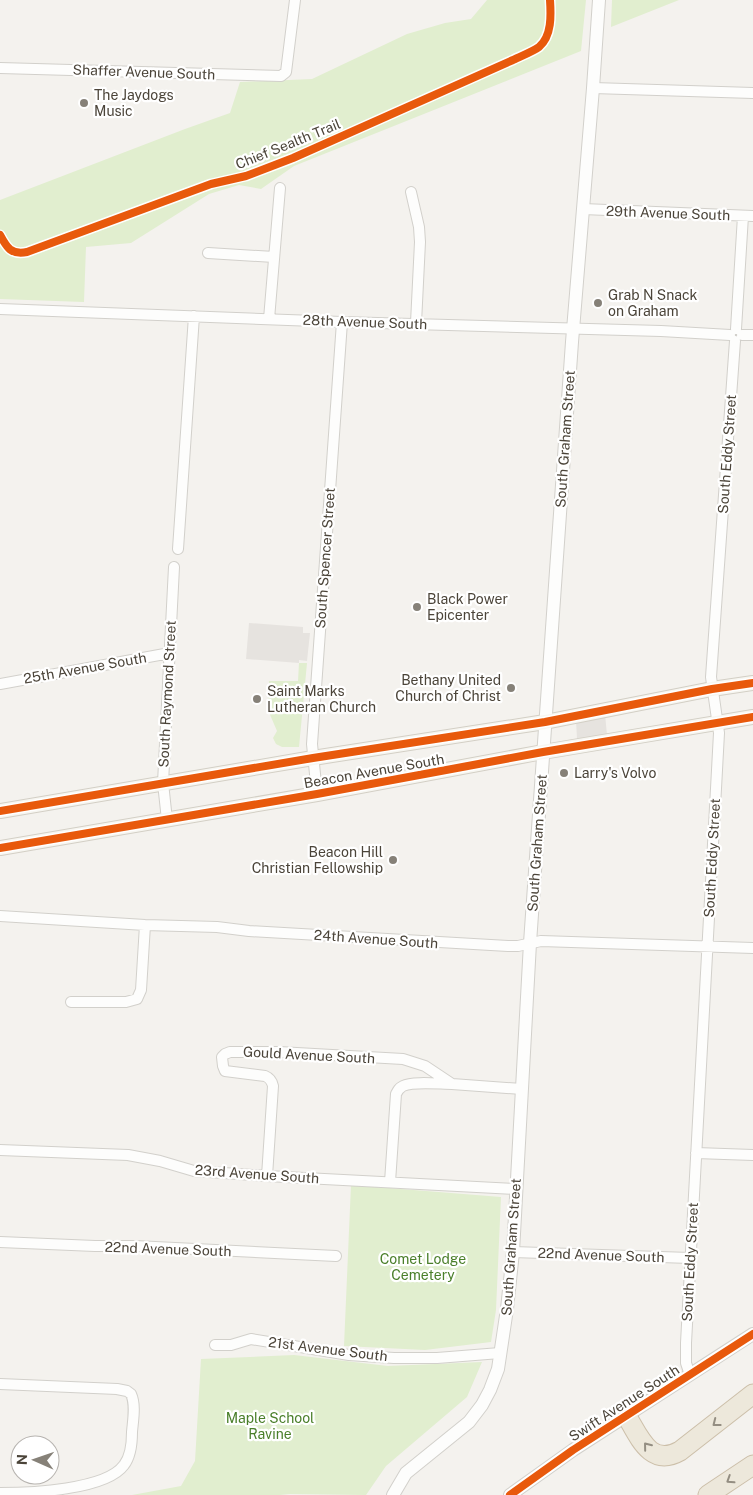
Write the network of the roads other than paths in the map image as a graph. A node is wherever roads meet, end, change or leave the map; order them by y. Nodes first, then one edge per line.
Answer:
1 (295, 0) edge
2 (599, 0) edge
3 (0, 68) edge
4 (593, 88) junction
5 (753, 93) edge
6 (280, 188) dead end
7 (411, 192) dead end
8 (583, 209) junction
9 (748, 216) edge
10 (208, 253) dead end
11 (274, 256) junction
12 (0, 308) edge
13 (194, 316) junction
14 (269, 319) junction
15 (342, 322) junction
16 (416, 323) junction
17 (573, 328) junction
18 (736, 335) junction
19 (753, 336) edge
20 (178, 548) dead end
21 (174, 567) dead end
22 (170, 653) junction
23 (753, 683) edge
24 (0, 684) edge
25 (712, 689) junction
26 (753, 717) edge
27 (545, 722) junction
28 (718, 722) junction
29 (543, 752) junction
30 (312, 758) junction
31 (163, 783) junction
32 (317, 794) junction
33 (0, 811) edge
34 (167, 820) junction
35 (0, 848) edge
36 (0, 916) edge
37 (145, 925) junction
38 (530, 943) junction
39 (708, 947) junction
40 (753, 948) edge
41 (71, 1002) dead end
42 (452, 1084) junction
43 (522, 1089) junction
44 (0, 1150) edge
45 (696, 1153) junction
46 (753, 1155) edge
47 (267, 1176) junction
48 (390, 1182) junction
49 (516, 1189) junction
50 (0, 1242) edge
51 (513, 1252) junction
52 (336, 1256) dead end
53 (690, 1258) junction
54 (753, 1334) edge
55 (216, 1345) dead end
56 (500, 1353) junction
57 (690, 1375) junction
58 (0, 1384) edge
59 (753, 1394) edge
60 (626, 1415) junction
61 (753, 1465) edge
62 (0, 1493) edge
63 (393, 1495) edge
64 (510, 1495) edge
65 (708, 1495) edge

1 - 3 street, Shaffer Avenue South
2 - 4 street, South Graham Street
4 - 5 street
4 - 8 street, South Graham Street
6 - 11 street
7 - 16 street
8 - 9 street, 29th Avenue South
8 - 17 street, South Graham Street
9 - 18 street, South Eddy Street
10 - 11 street
11 - 14 street
12 - 13 street, 28th Avenue South
13 - 14 street, 28th Avenue South
13 - 20 street
14 - 15 street, 28th Avenue South
15 - 16 street, 28th Avenue South
15 - 30 street, South Spencer Street
16 - 17 street, 28th Avenue South
17 - 18 street, 28th Avenue South
17 - 27 street, South Graham Street
18 - 19 street, 28th Avenue South
18 - 25 street, South Eddy Street
21 - 22 street, South Raymond Street
22 - 24 street, 25th Avenue South
22 - 31 street, South Raymond Street
23 - 25 main road, Beacon Avenue South
25 - 27 main road, Beacon Avenue South
25 - 28 street, South Eddy Street
26 - 28 main road, Beacon Avenue South
27 - 29 street, South Graham Street
27 - 30 main road, Beacon Avenue South
28 - 29 main road, Beacon Avenue South
28 - 39 street, South Eddy Street
29 - 32 main road, Beacon Avenue South
29 - 38 street, South Graham Street
30 - 31 main road, Beacon Avenue South
30 - 32 street, South Spencer Street
31 - 33 main road, Beacon Avenue South
31 - 34 street, South Raymond Street
32 - 34 main road, Beacon Avenue South
34 - 35 main road, Beacon Avenue South
36 - 37 street, 24th Avenue South
37 - 38 street, 24th Avenue South
37 - 41 street
38 - 39 street, 24th Avenue South
38 - 43 street, South Graham Street
39 - 40 street, 24th Avenue South
39 - 45 street, South Eddy Street
42 - 43 street, Gould Avenue South
42 - 47 street, Gould Avenue South
42 - 48 street, Gould Avenue South
43 - 49 street, South Graham Street
44 - 47 street, 23rd Avenue South
45 - 46 street
45 - 53 street, South Eddy Street
47 - 48 street, 23rd Avenue South
48 - 49 street, 23rd Avenue South
49 - 51 street, South Graham Street
50 - 52 street, 22nd Avenue South
51 - 53 street, 22nd Avenue South
51 - 56 street, South Graham Street
53 - 57 street, South Eddy Street
54 - 57 street, Swift Avenue South
55 - 56 street, 21st Avenue South
56 - 63 street, South Graham Street
57 - 60 street, Swift Avenue South
58 - 62 street
59 -> 60 highway
60 - 64 street, Swift Avenue South
61 -> 65 highway

